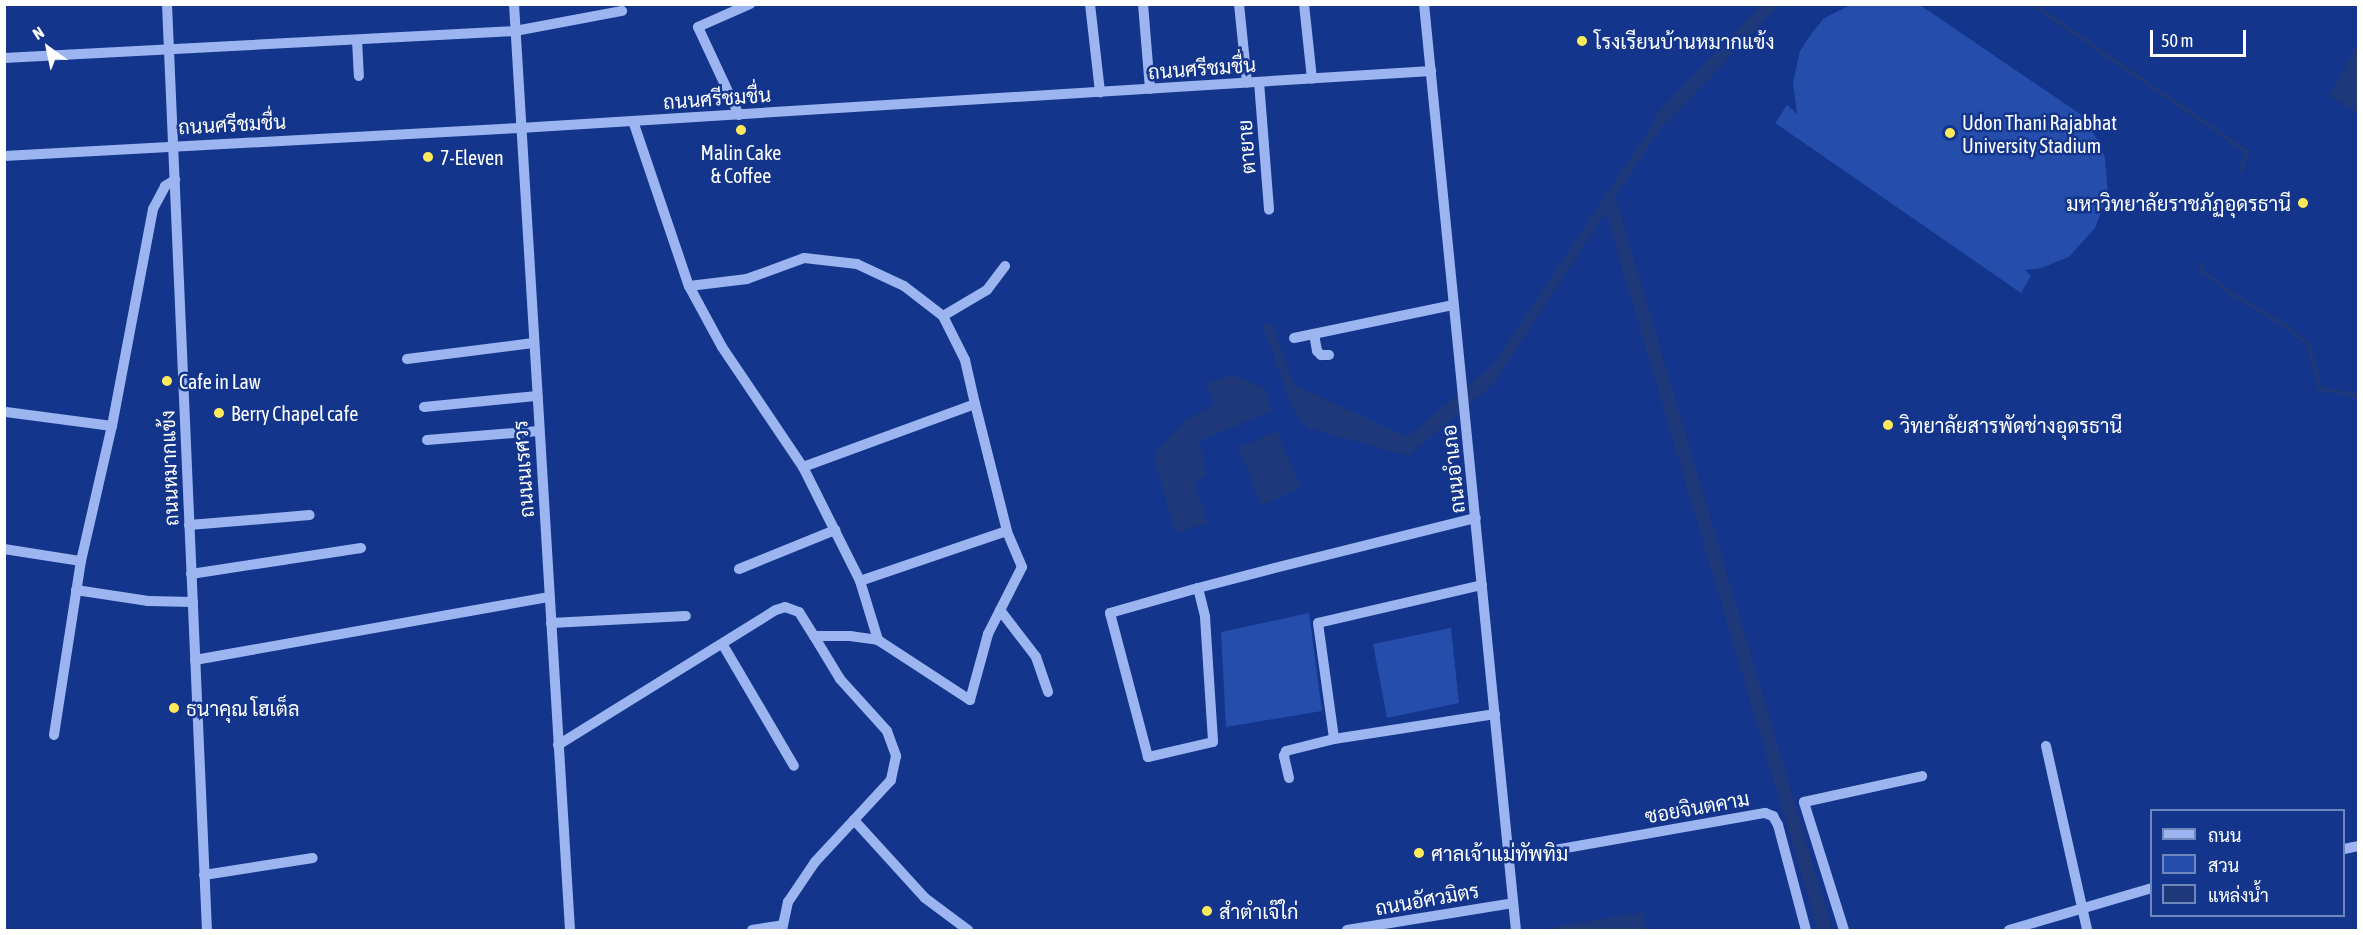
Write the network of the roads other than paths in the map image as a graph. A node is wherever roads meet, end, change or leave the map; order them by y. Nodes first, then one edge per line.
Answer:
1 (167, 4) edge
2 (514, 4) edge
3 (750, 4) edge
4 (1090, 4) edge
5 (1143, 4) edge
6 (1239, 4) edge
7 (1304, 4) edge
8 (1424, 4) edge
9 (622, 11) dead end
10 (515, 31) junction
11 (357, 40) junction
12 (169, 48) junction
13 (4, 58) edge
14 (1431, 71) junction
15 (359, 76) dead end
16 (1312, 79) junction
17 (1259, 82) junction
18 (1247, 83) junction
19 (1150, 89) junction
20 (1100, 92) junction
21 (739, 115) junction
22 (633, 121) junction
23 (520, 128) junction
24 (173, 145) junction
25 (4, 156) edge
26 (175, 180) junction
27 (1269, 210) dead end
28 (1005, 266) dead end
29 (689, 286) junction
30 (1454, 306) junction
31 (943, 316) junction
32 (1314, 334) junction
33 (1294, 338) dead end
34 (533, 344) junction
35 (1329, 355) dead end
36 (406, 359) dead end
37 (537, 396) junction
38 (975, 404) junction
39 (424, 407) dead end
40 (6, 411) dead end
41 (112, 426) junction
42 (539, 431) junction
43 (427, 440) dead end
44 (803, 467) junction
45 (310, 515) dead end
46 (1476, 518) junction
47 (189, 525) junction
48 (835, 530) junction
49 (1007, 531) junction
50 (361, 548) dead end
51 (4, 549) edge
52 (81, 561) junction
53 (739, 569) dead end
54 (191, 574) junction
55 (860, 581) junction
56 (1482, 585) junction
57 (1198, 588) junction
58 (76, 590) junction
59 (549, 597) junction
60 (193, 602) junction
61 (1000, 610) junction
62 (686, 616) dead end
63 (551, 623) junction
64 (814, 636) junction
65 (878, 640) junction
66 (723, 645) junction
67 (195, 660) junction
68 (1048, 692) dead end
69 (1495, 714) junction
70 (54, 735) dead end
71 (1334, 739) junction
72 (558, 745) junction
73 (2046, 746) dead end
74 (794, 766) dead end
75 (1922, 776) dead end
76 (1289, 778) dead end
77 (854, 820) junction
78 (313, 858) dead end
79 (1509, 858) junction
80 (204, 875) junction
81 (2150, 888) edge
82 (1513, 903) junction
83 (2081, 908) junction
84 (1387, 927) edge
85 (782, 928) edge
86 (207, 930) edge
87 (570, 930) edge
88 (752, 930) edge
89 (968, 930) edge
90 (1347, 930) edge
91 (1516, 930) edge
92 (1806, 930) edge
93 (1844, 930) edge
94 (2009, 930) edge
95 (2087, 930) edge

1 - 12 street, ถนนหมากแข้ง
2 - 10 street, ถนนนเรศวร
3 - 21 street
4 - 20 street
5 - 19 street
6 - 18 street
7 - 16 street
8 - 14 street, ถนนอำเภอ
9 - 10 street
10 - 11 street
10 - 23 street, ถนนนเรศวร
11 - 12 street
11 - 15 street
12 - 13 street
12 - 24 street, ถนนหมากแข้ง
14 - 16 street, ถนนศรีชมชื่น
14 - 30 street, ถนนอำเภอ
16 - 17 street, ถนนศรีชมชื่น
17 - 18 street, ถนนศรีชมชื่น
17 - 27 street, ตายาย
18 - 19 street, ถนนศรีชมชื่น
19 - 20 street, ถนนศรีชมชื่น
20 - 21 street, ถนนศรีชมชื่น
21 - 22 street, ถนนศรีชมชื่น
22 - 23 street, ถนนศรีชมชื่น
22 - 29 street
23 - 24 street, ถนนศรีชมชื่น
23 - 34 street, ถนนนเรศวร
24 - 25 street, ถนนศรีชมชื่น
24 - 26 street, ถนนหมากแข้ง
26 - 41 street
26 - 47 street, ถนนหมากแข้ง
28 - 31 street
29 - 31 street
29 - 44 street
30 - 32 street
30 - 46 street, ถนนอำเภอ
31 - 38 street
32 - 33 street
32 - 35 street
34 - 36 street
34 - 37 street, ถนนนเรศวร
37 - 39 street
37 - 42 street, ถนนนเรศวร
38 - 44 street
38 - 49 street
40 - 41 street
41 - 52 street
42 - 43 street
42 - 59 street, ถนนนเรศวร
44 - 48 street
45 - 47 street
46 - 56 street, ถนนอำเภอ
46 - 57 street
47 - 54 street, ถนนหมากแข้ง
48 - 53 street
48 - 55 street
49 - 55 street
49 - 61 street
50 - 54 street
51 - 52 street
52 - 58 street
54 - 60 street, ถนนหมากแข้ง
55 - 65 street
56 - 69 street, ถนนอำเภอ
56 - 71 street
57 - 57 street
58 - 60 street
58 - 70 street
59 - 63 street, ถนนนเรศวร
59 - 67 street
60 - 67 street, ถนนหมากแข้ง
61 - 65 street
61 - 68 street
62 - 63 street
63 - 72 street, ถนนนเรศวร
64 - 65 street
64 - 66 street
64 - 77 street
66 - 72 street
66 - 74 street
67 - 80 street, ถนนหมากแข้ง
69 - 71 street
69 - 79 street, ถนนอำเภอ
71 - 76 street
72 - 87 street, ถนนนเรศวร
73 - 83 street
75 - 93 street
77 - 85 street
77 - 89 street
78 - 80 street
79 - 82 street, ถนนอำเภอ
79 - 92 street, ซอยจินตคาม
80 - 86 street, ถนนหมากแข้ง
81 - 83 street
82 - 84 street, ถนนอัศวมิตร
82 - 91 street, ถนนอำเภอ
83 - 94 street
83 - 95 street
84 - 90 street, ถนนอัศวมิตร
85 - 88 street

